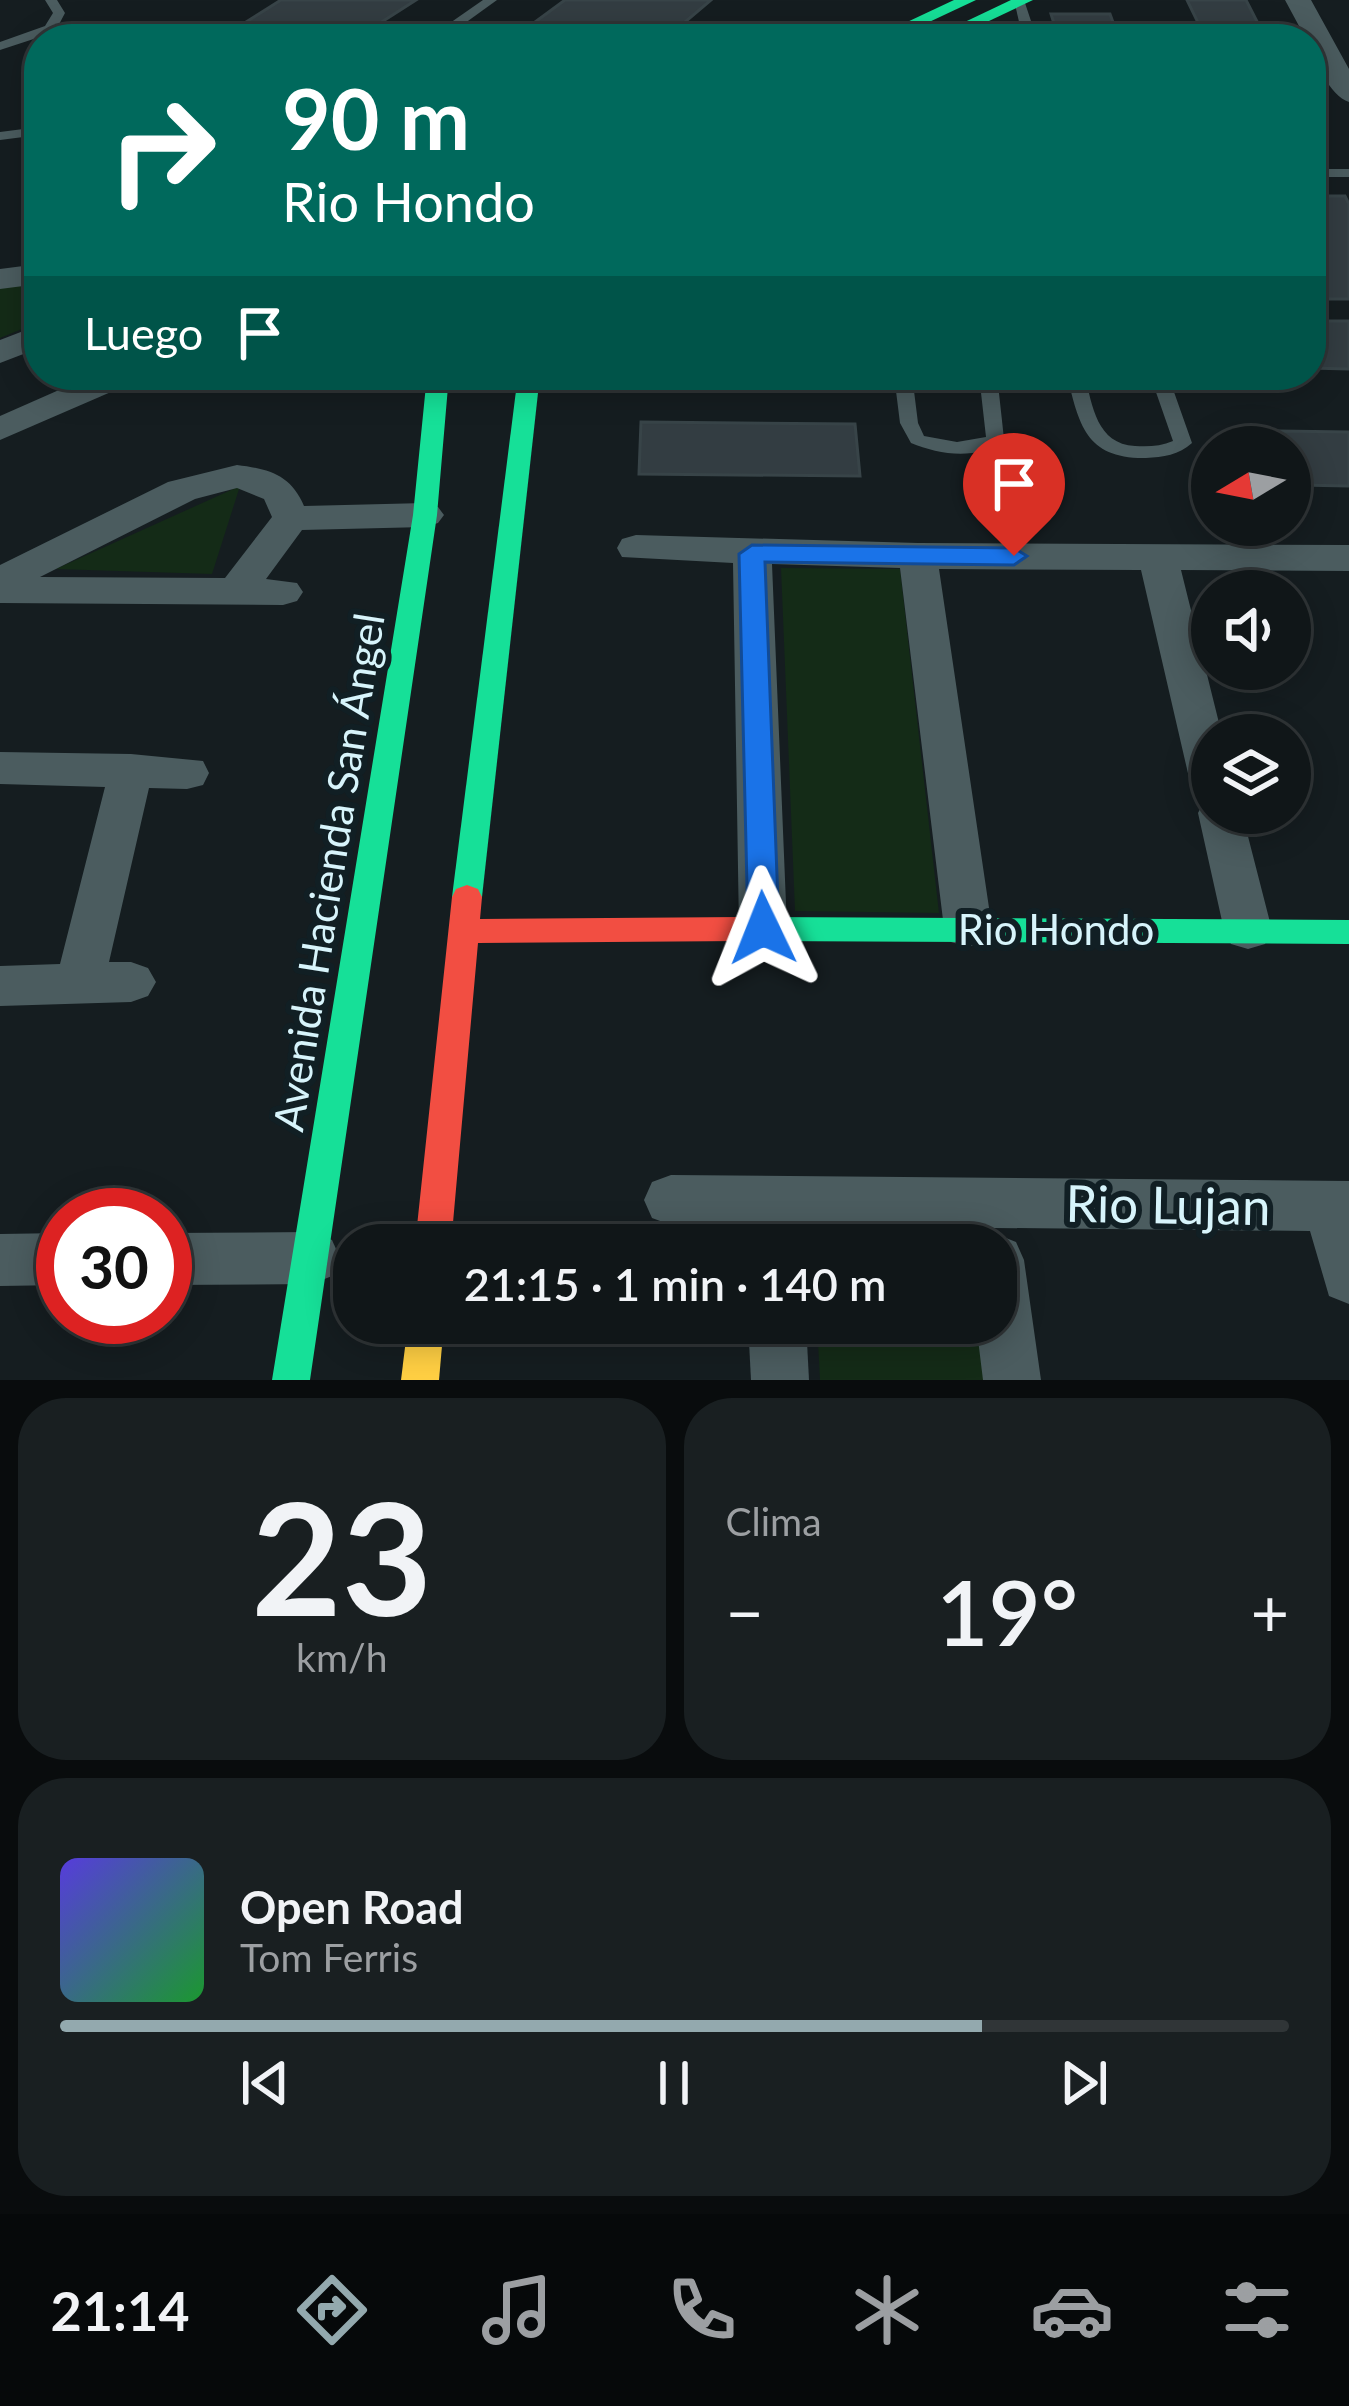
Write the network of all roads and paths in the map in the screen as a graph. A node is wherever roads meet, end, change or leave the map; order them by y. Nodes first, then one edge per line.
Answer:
1 (490, 0) edge
2 (968, 0) edge
3 (1022, 1) edge
4 (456, 24) edge
5 (913, 24) edge
6 (971, 24) edge
7 (1326, 47) edge
8 (1344, 78) edge
9 (81, 390) edge
10 (437, 390) edge
11 (527, 390) edge
12 (906, 390) edge
13 (990, 390) edge
14 (1080, 390) edge
15 (1164, 390) edge
16 (7, 417) edge
17 (425, 515) junction
18 (291, 518) junction
19 (636, 548) dead end
20 (752, 554) junction
21 (918, 556) junction
22 (1158, 557) junction
23 (1349, 558) edge
24 (0, 586) edge
25 (237, 590) junction
26 (283, 592) dead end
27 (1196, 714) edge
28 (0, 768) edge
29 (131, 770) junction
30 (187, 773) dead end
31 (1225, 834) edge
32 (763, 928) junction
33 (968, 928) junction
34 (1248, 930) junction
35 (463, 931) junction
36 (1349, 932) edge
37 (131, 982) dead end
38 (80, 984) junction
39 (0, 986) edge
40 (671, 1200) dead end
41 (1340, 1206) edge
42 (772, 1223) edge
43 (991, 1223) edge
44 (435, 1224) edge
45 (312, 1258) junction
46 (36, 1259) edge
47 (192, 1259) edge
48 (0, 1260) edge
49 (1349, 1276) edge
50 (424, 1344) edge
51 (778, 1344) edge
52 (1007, 1344) edge
53 (291, 1380) edge
54 (420, 1380) edge
55 (780, 1380) edge
56 (1012, 1380) edge

1 - 4 lane
2 - 5 street
3 - 6 street
7 - 8 street
9 - 16 street
10 - 17 street, Avenida Hacienda San Ángel
11 - 35 street
12 - 13 lane
14 - 15 lane
17 - 18 street
17 - 45 street, Avenida Hacienda San Ángel
18 - 24 street
18 - 25 street
19 - 20 street
20 - 21 street
20 - 32 street
21 - 22 street
21 - 33 street
22 - 23 street
22 - 27 street
24 - 25 street
25 - 26 street
28 - 29 street
29 - 30 street
29 - 38 street
31 - 34 street
32 - 33 street, Rio Hondo
32 - 35 street, Rio Hondo
33 - 34 street, Rio Hondo
34 - 36 street, Rio Hondo
35 - 44 street
37 - 38 street
38 - 39 street
40 - 42 street, Rio Lujan
41 - 43 street, Rio Lujan
41 - 49 street
42 - 43 street, Rio Lujan
45 - 47 street
45 - 53 street, Avenida Hacienda San Ángel
46 - 48 street
50 - 54 street
51 - 55 street
52 - 56 street

